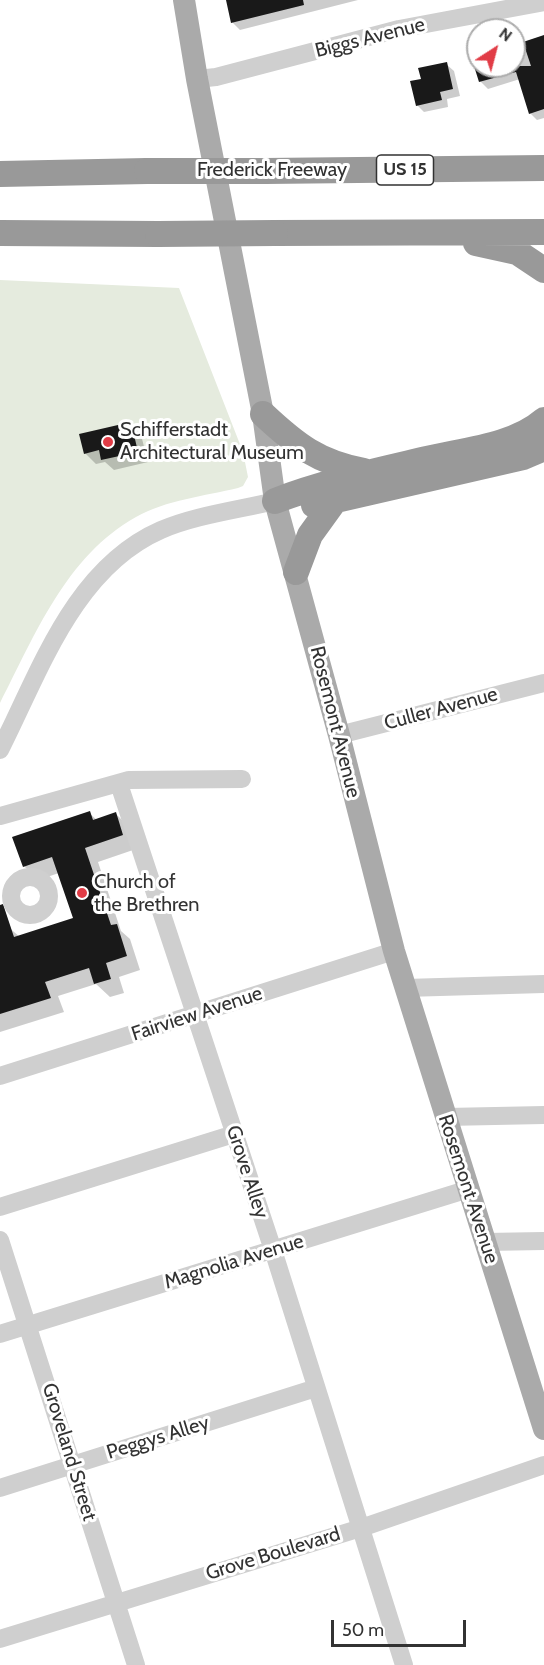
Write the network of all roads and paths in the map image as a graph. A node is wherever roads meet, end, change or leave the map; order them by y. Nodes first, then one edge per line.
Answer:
1 (184, 0) edge
2 (544, 2) edge
3 (197, 79) junction
4 (0, 163) edge
5 (544, 168) edge
6 (95, 172) junction
7 (0, 174) edge
8 (544, 232) edge
9 (0, 233) edge
10 (423, 234) junction
11 (544, 270) edge
12 (263, 414) junction
13 (544, 420) edge
14 (544, 448) edge
15 (370, 472) junction
16 (336, 499) junction
17 (275, 501) junction
18 (296, 572) junction
19 (544, 683) edge
20 (339, 735) junction
21 (0, 750) edge
22 (242, 778) dead end
23 (124, 782) junction
24 (1, 818) edge
25 (394, 951) junction
26 (544, 984) edge
27 (405, 988) junction
28 (196, 1014) junction
29 (0, 1076) edge
30 (544, 1115) edge
31 (446, 1117) junction
32 (234, 1134) junction
33 (469, 1189) junction
34 (0, 1207) edge
35 (0, 1240) edge
36 (544, 1241) edge
37 (485, 1242) junction
38 (273, 1250) junction
39 (29, 1324) junction
40 (0, 1334) edge
41 (316, 1388) junction
42 (544, 1430) edge
43 (73, 1464) junction
44 (544, 1465) edge
45 (0, 1488) edge
46 (361, 1528) junction
47 (116, 1602) junction
48 (0, 1639) edge
49 (136, 1665) edge
50 (404, 1665) edge

1 - 3 main road, Rosemont Avenue
2 - 3 street, Biggs Avenue
3 - 12 main road, Rosemont Avenue
4 - 6 highway
5 - 6 highway, Frederick Freeway / US 15, bridge
6 - 7 highway, Frederick Freeway / US 15
8 - 10 highway
9 - 10 highway, bridge
10 - 11 highway
12 - 15 highway
12 - 17 main road, Rosemont Avenue
13 - 15 highway
14 - 16 highway
15 - 17 highway
16 - 17 highway
16 - 18 highway
17 - 18 main road, Rosemont Avenue
17 - 21 street
18 - 20 main road, Rosemont Avenue
19 - 20 street, Culler Avenue
20 - 25 main road, Rosemont Avenue
22 - 23 street
23 - 24 street
23 - 28 street, Grove Alley
25 - 27 main road, Rosemont Avenue
25 - 28 street, Fairview Avenue
26 - 27 street
27 - 31 main road, Rosemont Avenue
28 - 29 street, Fairview Avenue
28 - 32 street, Grove Alley
30 - 31 street
31 - 33 main road, Rosemont Avenue
32 - 34 street
32 - 38 street, Grove Alley
33 - 37 main road, Rosemont Avenue
33 - 38 street, Magnolia Avenue
35 - 39 street, Groveland Street
36 - 37 street
37 - 42 main road, Rosemont Avenue
38 - 39 street, Magnolia Avenue
38 - 41 street, Grove Alley
39 - 40 street, Magnolia Avenue
39 - 43 street, Groveland Street
41 - 43 street, Peggys Alley
41 - 46 street, Grove Alley
43 - 45 street, Peggys Alley
43 - 47 street, Groveland Street
44 - 46 street, Grove Boulevard
46 - 47 street, Grove Boulevard
46 - 50 street, Grove Alley
47 - 48 street, Grove Boulevard
47 - 49 street, Groveland Street

